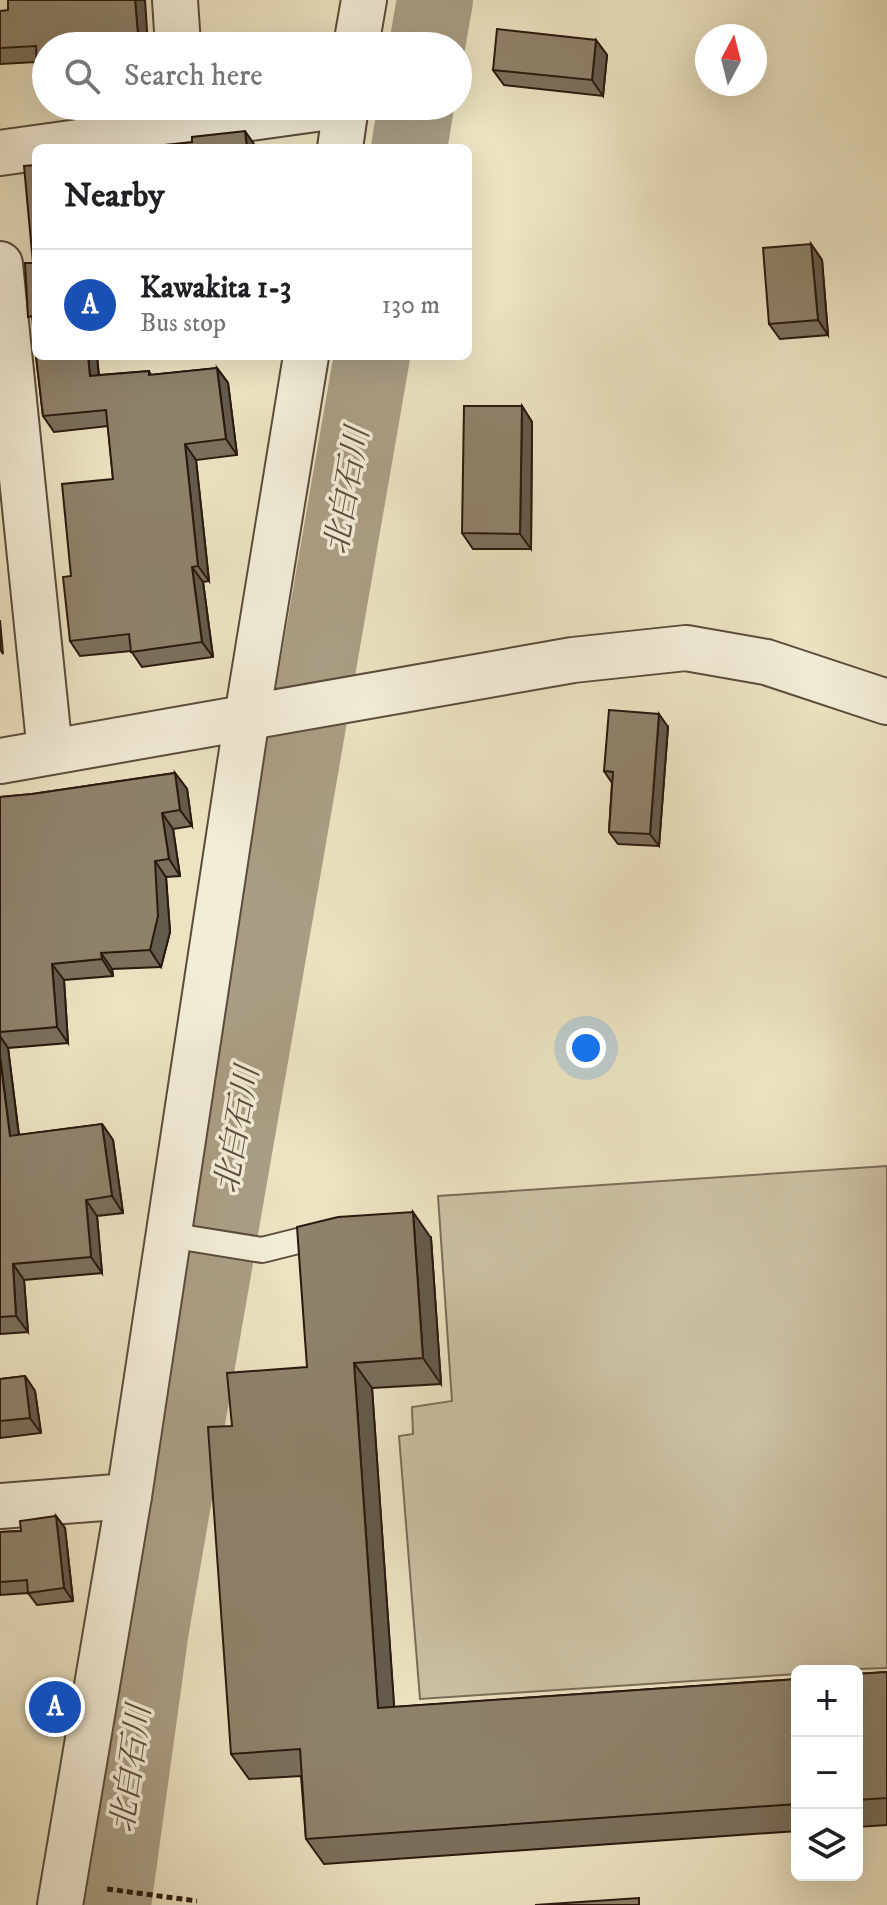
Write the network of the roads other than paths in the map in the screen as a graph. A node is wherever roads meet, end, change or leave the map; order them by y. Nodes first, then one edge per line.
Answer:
1 (175, 0) edge
2 (364, 0) edge
3 (177, 32) edge
4 (358, 32) edge
5 (164, 120) edge
6 (344, 120) edge
7 (45, 144) edge
8 (341, 144) edge
9 (32, 147) edge
10 (0, 153) edge
11 (0, 264) edge
12 (306, 360) edge
13 (887, 702) edge
14 (267, 714) junction
15 (50, 752) junction
16 (0, 761) edge
17 (353, 1228) edge
18 (185, 1237) junction
19 (129, 1496) junction
20 (0, 1506) edge
21 (60, 1905) edge

1 - 3 street
2 - 4 street
5 - 7 street
6 - 8 street
9 - 10 street
11 - 15 street
12 - 14 street
13 - 14 street
14 - 15 street
14 - 18 street
15 - 16 street
17 - 18 lane
18 - 19 street
19 - 20 street
19 - 21 street

